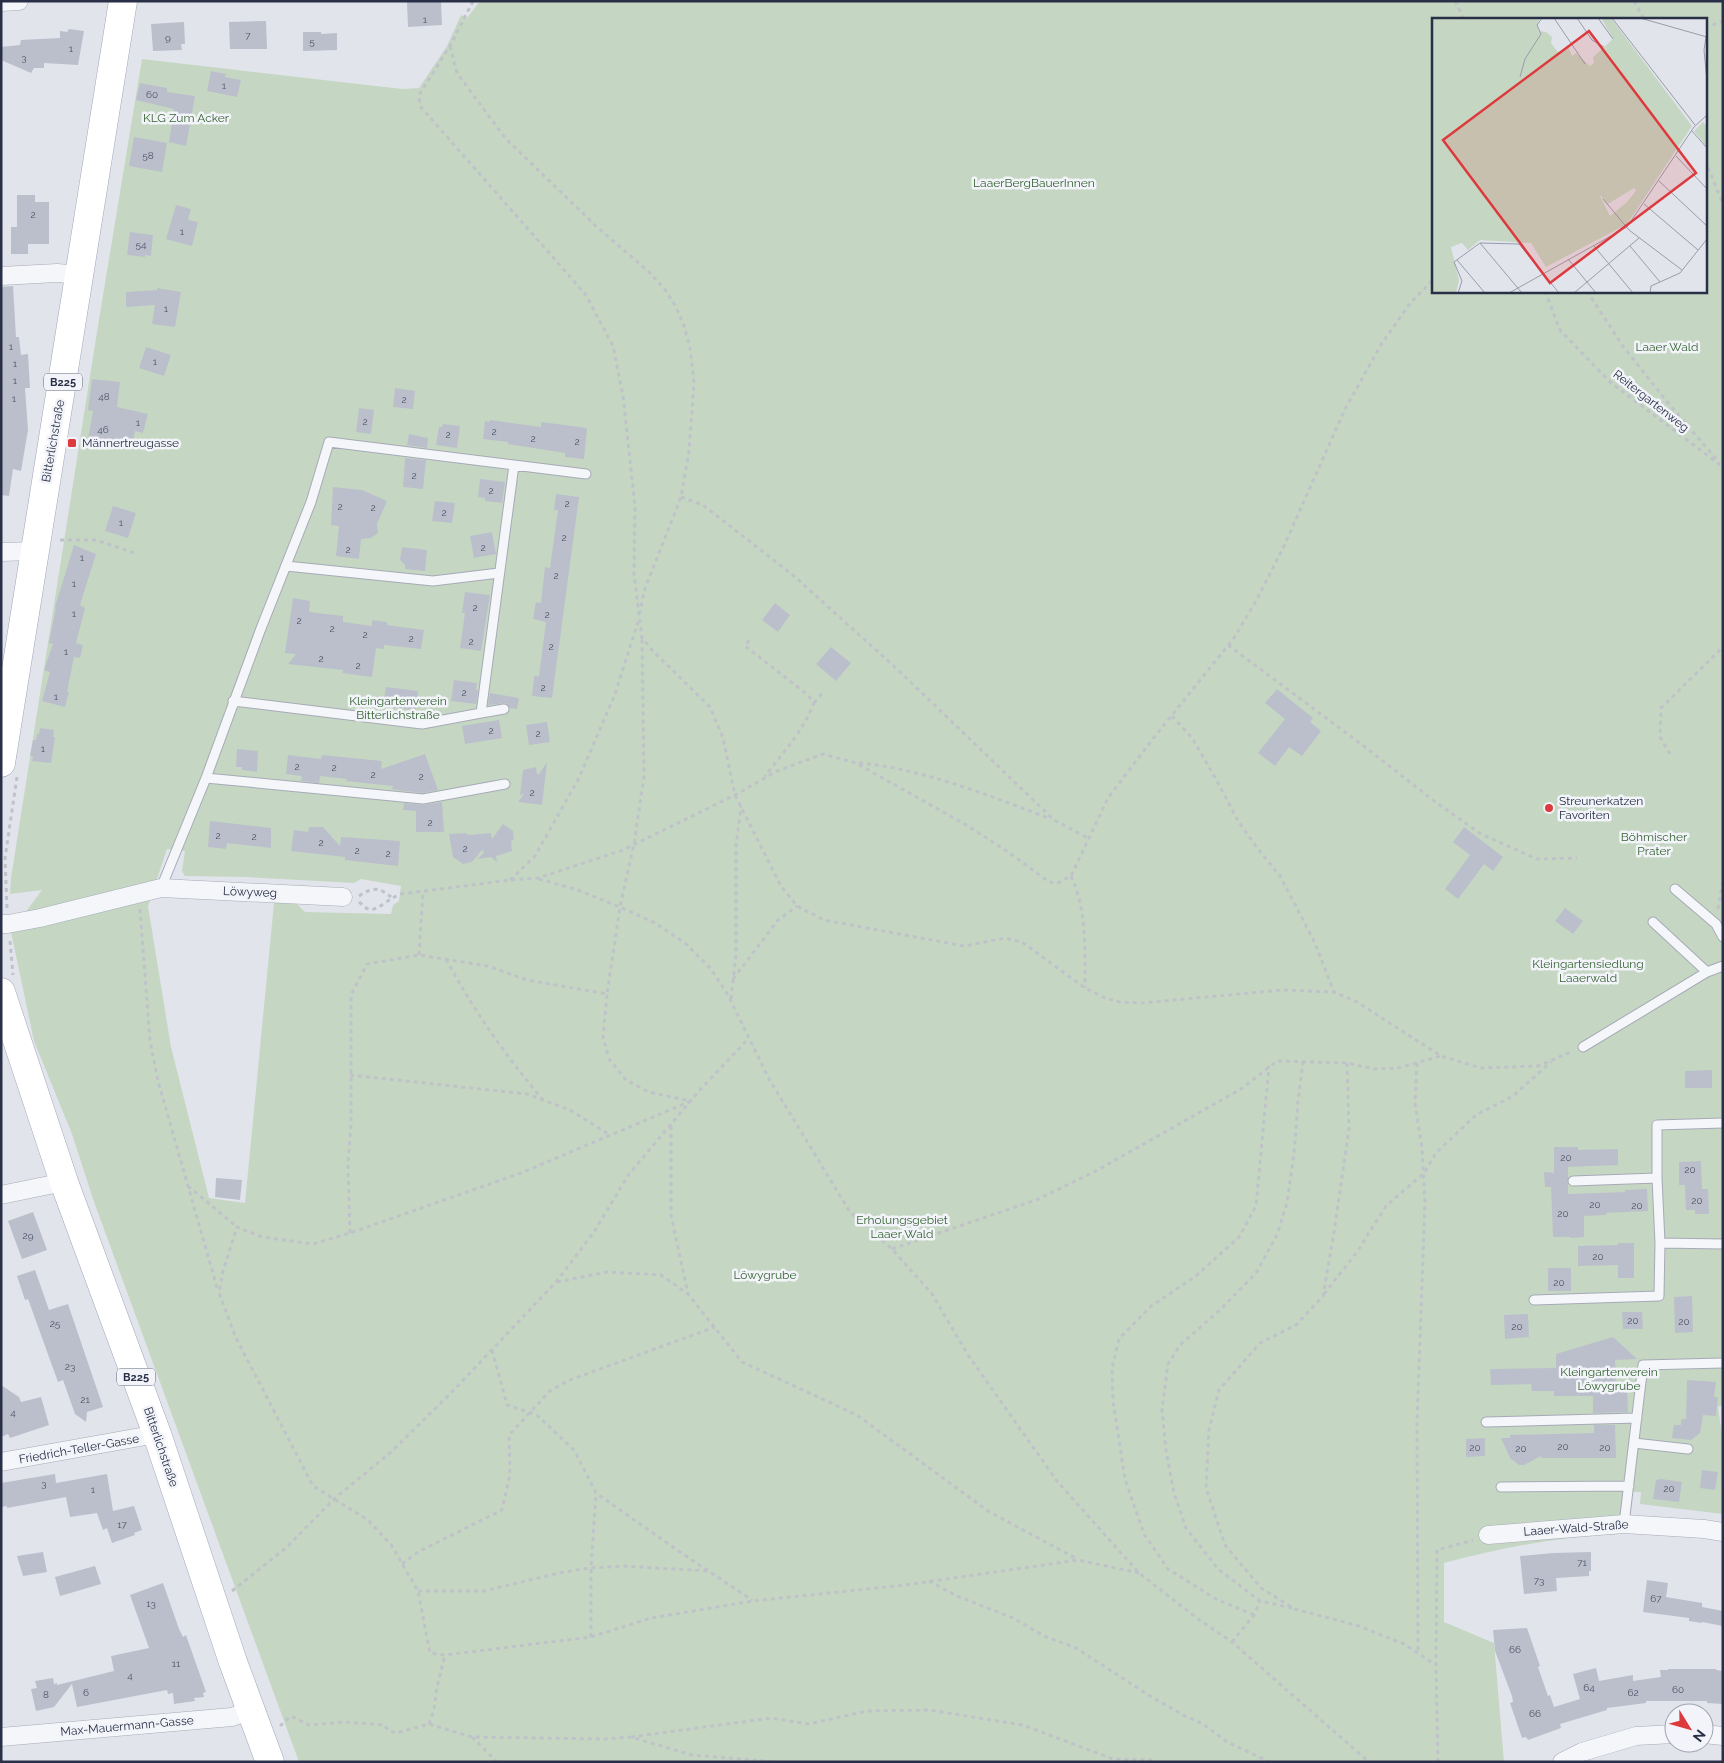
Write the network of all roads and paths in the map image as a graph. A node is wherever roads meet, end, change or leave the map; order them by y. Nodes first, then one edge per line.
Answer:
1 (19, 1) edge
2 (123, 1) edge
3 (473, 1) edge
4 (1456, 1) edge
5 (1634, 1) edge
6 (1, 2) edge
7 (1464, 18) edge
8 (1643, 18) edge
9 (1723, 21) edge
10 (1706, 28) edge
11 (450, 46) junction
12 (1706, 162) edge
13 (1723, 204) edge
14 (81, 275) junction
15 (1, 276) edge
16 (1432, 281) edge
17 (1545, 292) edge
18 (1588, 292) edge
19 (514, 465) junction
20 (1723, 467) edge
21 (586, 474) dead end
22 (681, 497) junction
23 (60, 540) dead end
24 (34, 550) junction
25 (1, 552) edge
26 (137, 554) dead end
27 (286, 566) junction
28 (499, 573) junction
29 (639, 619) junction
30 (642, 638) junction
31 (749, 640) dead end
32 (1228, 646) junction
33 (1723, 647) edge
34 (822, 693) dead end
35 (233, 701) junction
36 (814, 703) junction
37 (504, 709) dead end
38 (481, 713) junction
39 (1172, 716) junction
40 (1670, 754) dead end
41 (856, 763) junction
42 (10, 768) edge
43 (206, 778) junction
44 (763, 779) junction
45 (505, 784) dead end
46 (735, 795) junction
47 (741, 806) junction
48 (1054, 820) junction
49 (1088, 838) junction
50 (634, 844) junction
51 (1577, 858) dead end
52 (1070, 876) junction
53 (538, 878) junction
54 (1723, 879) edge
55 (510, 880) junction
56 (161, 888) junction
57 (1675, 890) dead end
58 (423, 891) junction
59 (139, 894) junction
60 (391, 897) junction
61 (349, 898) junction
62 (797, 906) junction
63 (620, 907) junction
64 (1653, 922) dead end
65 (5, 924) edge
66 (1716, 924) junction
67 (1723, 937) edge
68 (419, 955) junction
69 (446, 959) junction
70 (1723, 966) edge
71 (1707, 972) junction
72 (733, 980) junction
73 (8, 986) edge
74 (1085, 988) junction
75 (1334, 992) junction
76 (607, 994) junction
77 (730, 1000) junction
78 (748, 1039) junction
79 (1582, 1047) joint
80 (1441, 1056) junction
81 (1553, 1060) junction
82 (1303, 1061) junction
83 (1347, 1063) junction
84 (1417, 1063) junction
85 (1269, 1066) junction
86 (350, 1075) junction
87 (543, 1100) junction
88 (691, 1101) junction
89 (1723, 1123) edge
90 (671, 1125) junction
91 (610, 1135) junction
92 (1424, 1174) junction
93 (1657, 1178) junction
94 (1573, 1181) dead end
95 (64, 1182) junction
96 (188, 1186) junction
97 (1, 1195) edge
98 (237, 1227) junction
99 (350, 1233) junction
100 (1660, 1243) junction
101 (1723, 1244) edge
102 (892, 1249) junction
103 (556, 1282) junction
104 (219, 1293) junction
105 (688, 1294) junction
106 (1323, 1296) junction
107 (1534, 1300) dead end
108 (715, 1327) junction
109 (492, 1350) junction
110 (1723, 1363) edge
111 (531, 1413) junction
112 (1637, 1418) junction
113 (1486, 1422) dead end
114 (157, 1434) junction
115 (1634, 1443) junction
116 (1688, 1449) dead end
117 (1, 1462) edge
118 (1629, 1486) junction
119 (1501, 1488) dead end
120 (596, 1493) junction
121 (334, 1499) junction
122 (1624, 1524) junction
123 (1723, 1532) edge
124 (1488, 1535) joint
125 (1078, 1560) junction
126 (402, 1564) junction
127 (591, 1568) junction
128 (709, 1572) junction
129 (1139, 1574) junction
130 (929, 1581) junction
131 (418, 1591) junction
132 (228, 1594) dead end
133 (753, 1600) junction
134 (1260, 1601) junction
135 (1295, 1609) junction
136 (1254, 1615) junction
137 (591, 1637) junction
138 (1232, 1642) junction
139 (1418, 1653) junction
140 (445, 1655) junction
141 (1436, 1665) junction
142 (251, 1710) junction
143 (428, 1724) junction
144 (279, 1726) dead end
145 (1664, 1735) edge
146 (1, 1737) edge
147 (472, 1737) junction
148 (631, 1738) junction
149 (270, 1762) edge
150 (497, 1762) edge
151 (778, 1762) edge
152 (1155, 1762) edge
153 (1270, 1762) edge
154 (1369, 1762) edge
155 (1438, 1762) edge
156 (1562, 1762) edge

1 - 6 street
2 - 14 main road, Bitterlichstraße / B225
3 - 11 path
4 - 7 path
5 - 8 path
9 - 10 path
11 - 22 path
11 - 29 path
12 - 13 path
14 - 15 street
14 - 24 main road, Bitterlichstraße / B225
16 - 32 path
17 - 20 path, Reitergartenweg
18 - 20 path
19 - 21 lane
19 - 27 lane
19 - 28 lane
22 - 29 path
22 - 48 path
23 - 26 path
24 - 25 street
24 - 42 main road, Bitterlichstraße / B225
27 - 28 lane
27 - 35 lane
28 - 38 lane
29 - 30 path
29 - 55 path
30 - 46 path
30 - 50 path
31 - 36 path
32 - 39 path
32 - 51 path
33 - 40 path
34 - 36 path
35 - 38 lane
35 - 43 lane
36 - 44 path
37 - 38 lane
39 - 49 path
39 - 75 path
41 - 44 path
41 - 48 path
41 - 52 path
42 - 65 path
43 - 45 lane
43 - 56 lane
44 - 46 path
46 - 47 path
46 - 50 path
47 - 62 path
47 - 72 path
48 - 49 path
49 - 52 path
50 - 53 path
50 - 63 path
52 - 74 path
53 - 55 path
53 - 63 path
54 - 66 path
55 - 58 path
56 - 59 street, Löwyweg
56 - 61 street, Löwyweg
57 - 66 lane
58 - 60 path
58 - 68 path
59 - 65 street, Löwyweg
59 - 96 path
60 - 61 path
60 - 61 path
62 - 72 path
62 - 74 path
63 - 76 path
63 - 77 path
64 - 71 lane
65 - 73 path
66 - 67 lane
68 - 69 path
68 - 86 path
69 - 76 path
69 - 87 path
70 - 71 lane
71 - 79 lane
72 - 77 path
73 - 95 main road, Bitterlichstraße / B225
74 - 75 path
75 - 80 path
76 - 88 path
77 - 78 path
78 - 88 path
78 - 102 path
79 - 81 path
80 - 81 path
80 - 84 path
81 - 92 path
82 - 83 path
82 - 85 path
82 - 134 path
83 - 84 path
83 - 106 path
84 - 92 path
85 - 102 path
85 - 136 path
86 - 87 path
86 - 99 path
87 - 91 path
88 - 90 path
88 - 91 path
89 - 93 lane
90 - 103 path
90 - 105 path
91 - 99 path
92 - 106 path
92 - 139 path
93 - 94 lane
93 - 100 lane
95 - 97 street
95 - 114 main road, Bitterlichstraße / B225
96 - 98 path
96 - 104 path
98 - 99 path
98 - 104 path
100 - 101 lane
100 - 107 lane
102 - 129 path
103 - 105 path
103 - 109 path
104 - 121 path
105 - 108 path
106 - 135 path
108 - 111 path
108 - 125 path
109 - 111 path
109 - 121 path
110 - 112 lane
111 - 120 path
111 - 126 path
112 - 113 lane
112 - 115 lane
114 - 117 street, Friedrich-Teller-Gasse
114 - 142 main road, Bitterlichstraße / B225
115 - 116 lane
115 - 118 lane
118 - 119 lane
118 - 122 lane
120 - 127 path
120 - 128 path
121 - 126 path
121 - 132 path
122 - 123 street, Laaer-Wald-Straße
122 - 124 street, Laaer-Wald-Straße
124 - 141 path
125 - 129 path
125 - 130 path
126 - 131 path
127 - 128 path
127 - 131 path
127 - 137 path
128 - 133 path
129 - 138 path
130 - 133 path
130 - 153 path
131 - 140 path
133 - 137 path
134 - 135 path
134 - 136 path
135 - 139 path
136 - 138 path
137 - 140 path
138 - 154 path
139 - 141 path
140 - 143 path
141 - 155 path
142 - 146 street, Max-Mauermann-Gasse
142 - 149 main road, Bitterlichstraße / B225
143 - 144 path
143 - 147 path
145 - 156 street
147 - 148 path
147 - 150 path
148 - 151 path
148 - 152 path

